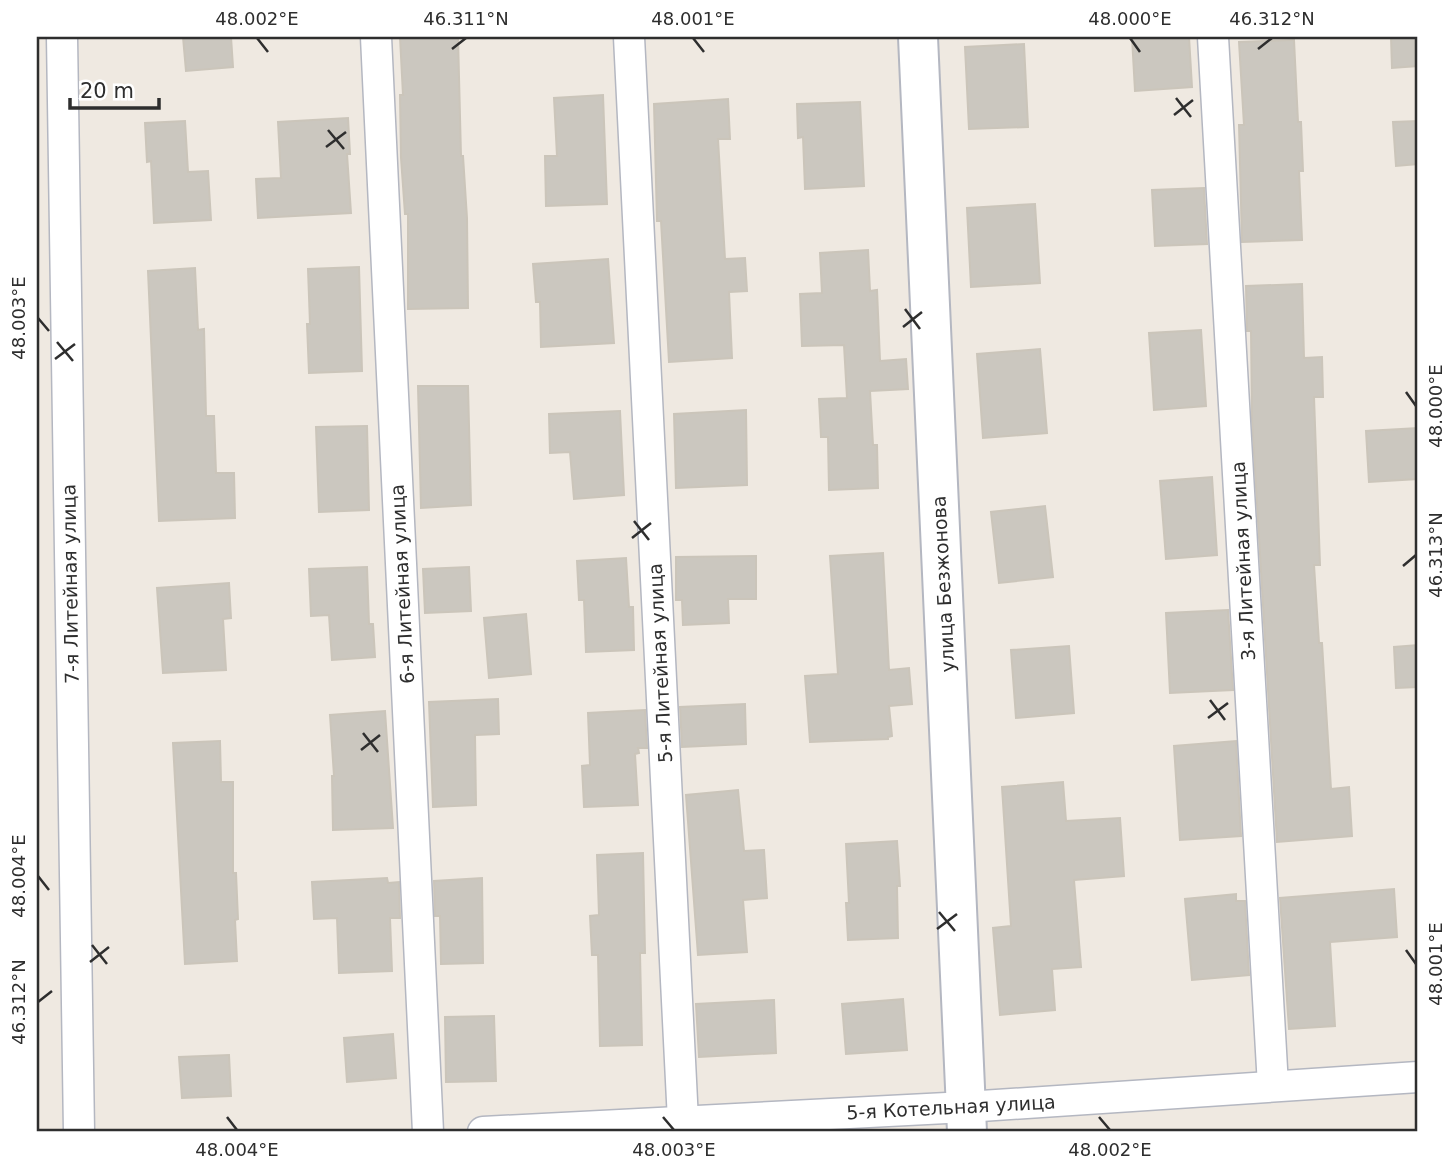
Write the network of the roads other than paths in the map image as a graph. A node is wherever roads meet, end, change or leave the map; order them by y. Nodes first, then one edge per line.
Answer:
1 (62, 37) edge
2 (376, 37) edge
3 (629, 37) edge
4 (918, 37) edge
5 (1213, 37) edge
6 (1418, 1077) edge
7 (1273, 1086) junction
8 (966, 1120) edge
9 (683, 1121) junction
10 (79, 1132) edge
11 (428, 1132) edge
12 (483, 1132) edge

1 - 10 street, 7-я Литейная улица
2 - 11 street, 6-я Литейная улица
3 - 9 street, 5-я Литейная улица
4 - 8 street, улица Безжонова
5 - 7 street, 3-я Литейная улица
6 - 7 street, 5-я Котельная улица
7 - 8 street, 5-я Котельная улица
8 - 9 street, 5-я Котельная улица
9 - 12 street, 5-я Котельная улица

